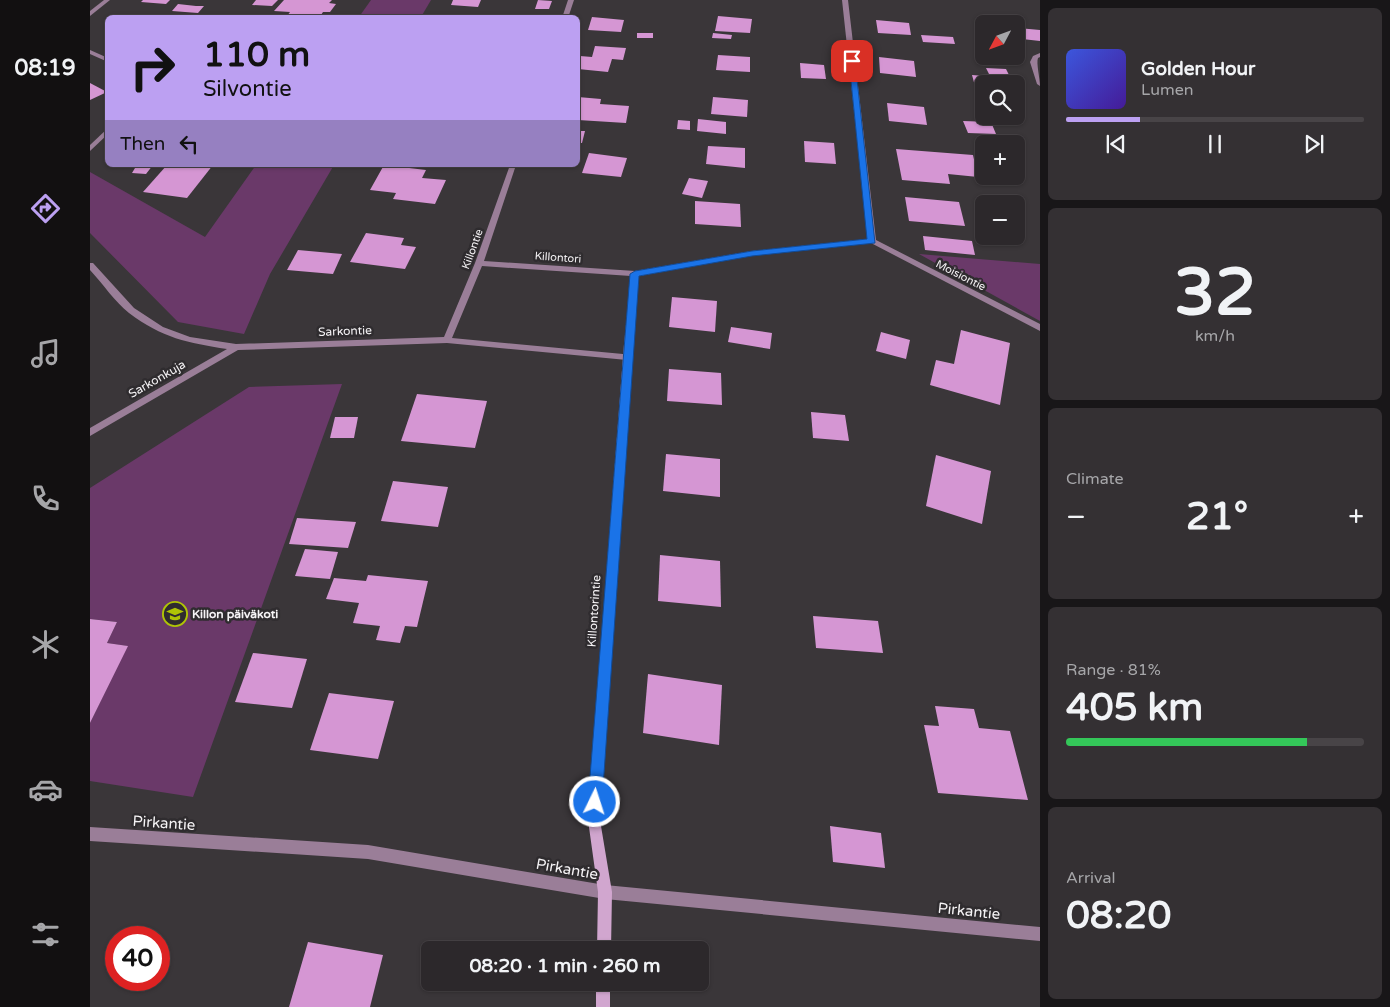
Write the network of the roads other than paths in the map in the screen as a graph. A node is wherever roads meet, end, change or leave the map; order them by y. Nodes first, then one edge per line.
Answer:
1 (107, 0) edge
2 (571, 0) edge
3 (845, 0) edge
4 (90, 14) edge
5 (566, 15) edge
6 (90, 52) edge
7 (1040, 55) edge
8 (105, 59) edge
9 (1040, 84) edge
10 (105, 133) edge
11 (90, 149) edge
12 (512, 167) edge
13 (872, 241) junction
14 (479, 263) junction
15 (90, 265) edge
16 (635, 274) junction
17 (1040, 328) edge
18 (447, 340) junction
19 (236, 347) junction
20 (627, 357) junction
21 (90, 432) edge
22 (90, 834) edge
23 (605, 892) junction
24 (1040, 934) edge
25 (604, 941) edge
26 (603, 991) edge
27 (603, 1007) edge

1 - 4 street
2 - 5 street
3 - 13 street
6 - 8 street
7 - 9 street
10 - 11 street
12 - 14 street, Killontie
13 - 16 street, Killontori
13 - 17 street, Moisiontie
14 - 16 street, Killontori
14 - 18 street, Killontie
15 - 19 street, Sarkontie
16 - 20 street, Killontorintie
18 - 19 street, Sarkontie
18 - 20 street, Sarkontie
19 - 21 street, Sarkonkuja
20 - 23 street, Killontorintie
22 - 23 street, Pirkantie
23 - 24 street, Pirkantie
23 - 25 street, Killontorintie
26 - 27 street

